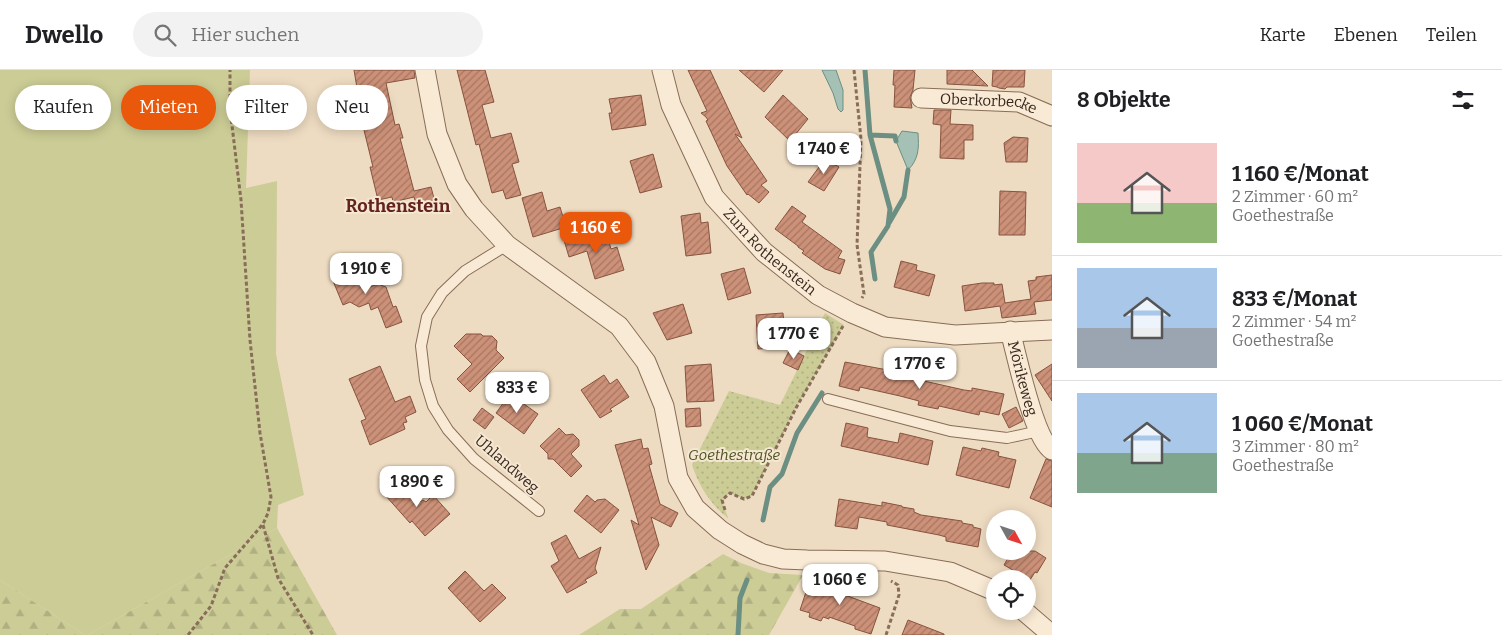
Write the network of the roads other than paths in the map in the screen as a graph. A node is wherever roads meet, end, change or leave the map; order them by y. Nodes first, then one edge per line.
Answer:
1 (426, 70) edge
2 (662, 70) edge
3 (921, 98) dead end
4 (1052, 116) edge
5 (507, 245) junction
6 (1052, 330) edge
7 (1010, 331) junction
8 (828, 400) dead end
9 (1040, 431) junction
10 (1052, 450) edge
11 (539, 511) dead end
12 (986, 587) edge
13 (1035, 620) edge
14 (1052, 635) edge

1 - 5 street
2 - 7 street, Zum Rothenstein
3 - 4 street, Oberkorbecke
5 - 11 lane, Uhlandweg
5 - 12 street
6 - 7 street, Zum Rothenstein
7 - 9 street, Mörikeweg
8 - 9 lane
9 - 10 street, Mörikeweg
13 - 14 street

